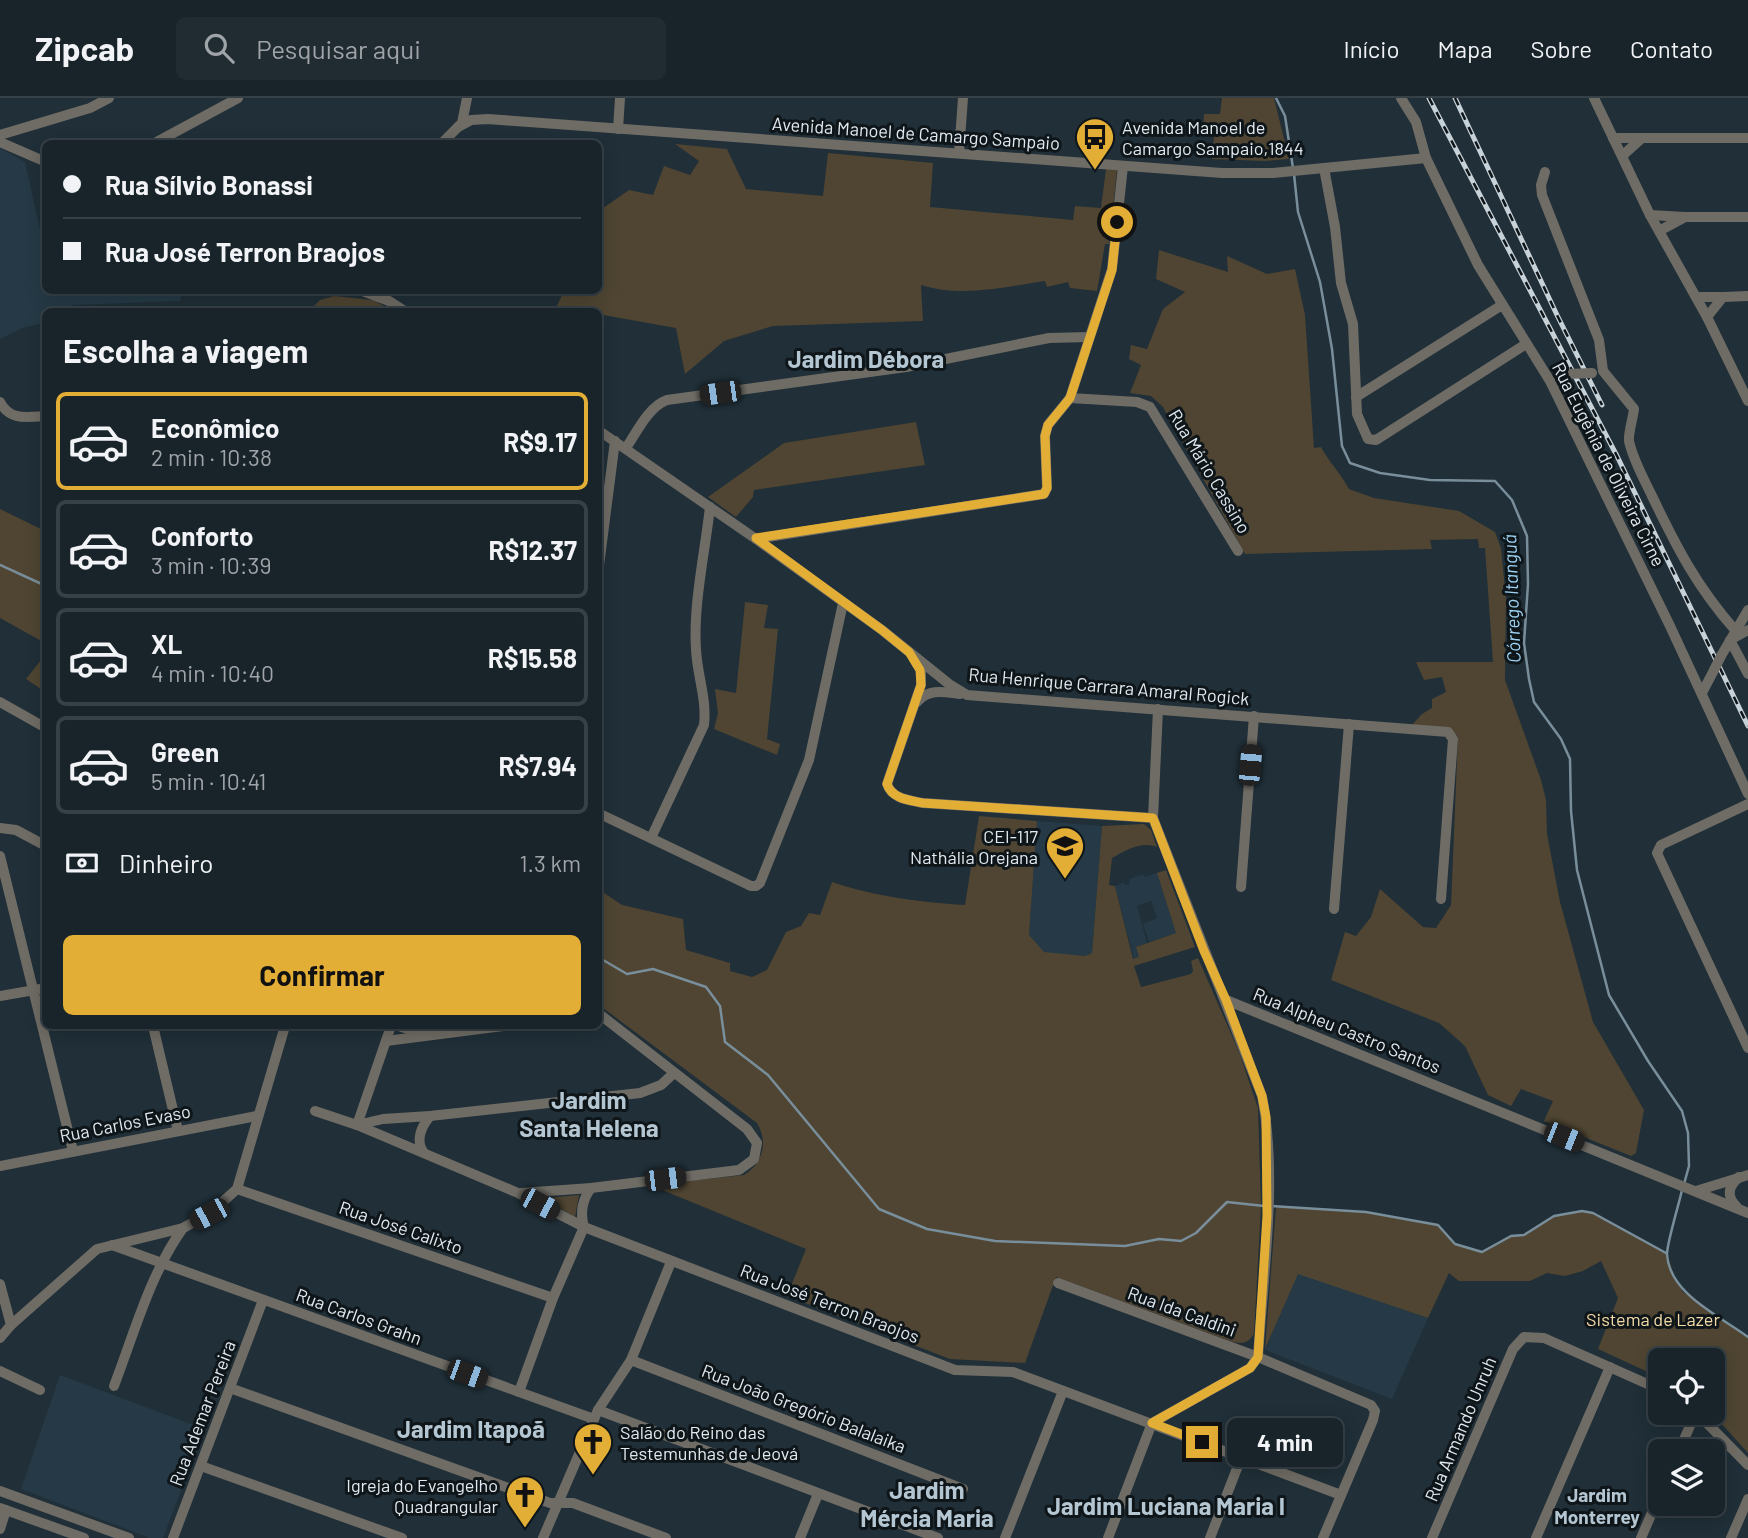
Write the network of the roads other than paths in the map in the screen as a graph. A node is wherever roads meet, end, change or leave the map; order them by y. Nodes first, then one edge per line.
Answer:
1 (109, 98) edge
2 (238, 98) edge
3 (620, 98) edge
4 (963, 98) edge
5 (1401, 98) edge
6 (1594, 98) edge
7 (466, 107) edge
8 (488, 119) junction
9 (458, 127) junction
10 (618, 130) junction
11 (0, 135) edge
12 (1613, 138) junction
13 (1642, 138) junction
14 (1748, 138) edge
15 (160, 140) edge
16 (445, 140) edge
17 (0, 142) edge
18 (959, 153) junction
19 (1622, 156) junction
20 (1426, 158) junction
21 (42, 160) edge
22 (1123, 166) junction
23 (1324, 167) junction
24 (1545, 172) dead end
25 (1650, 215) junction
26 (1685, 216) junction
27 (1748, 217) edge
28 (1659, 232) junction
29 (371, 294) edge
30 (1748, 296) edge
31 (1723, 297) junction
32 (1696, 298) junction
33 (1502, 305) junction
34 (400, 308) edge
35 (1707, 317) junction
36 (1089, 337) junction
37 (1526, 344) junction
38 (1597, 372) junction
39 (1743, 377) edge
40 (1550, 381) junction
41 (1747, 395) edge
42 (1356, 397) junction
43 (1070, 398) junction
44 (0, 402) edge
45 (42, 416) edge
46 (602, 432) edge
47 (615, 441) junction
48 (626, 448) junction
49 (709, 507) junction
50 (756, 538) junction
51 (602, 542) edge
52 (1238, 551) dead end
53 (843, 603) junction
54 (1748, 610) edge
55 (1748, 630) edge
56 (1732, 635) junction
57 (909, 652) junction
58 (1748, 674) edge
59 (1702, 693) junction
60 (967, 695) junction
61 (0, 702) edge
62 (915, 705) junction
63 (1158, 709) junction
64 (1254, 716) junction
65 (1349, 724) junction
66 (42, 726) edge
67 (1748, 794) edge
68 (1748, 804) edge
69 (602, 815) edge
70 (1153, 818) junction
71 (5, 828) edge
72 (651, 838) junction
73 (42, 844) edge
74 (0, 856) edge
75 (1241, 887) dead end
76 (1441, 899) dead end
77 (1334, 909) dead end
78 (42, 989) edge
79 (33, 990) junction
80 (0, 996) edge
81 (1226, 1000) junction
82 (602, 1015) edge
83 (42, 1026) edge
84 (43, 1029) edge
85 (154, 1029) edge
86 (284, 1029) edge
87 (390, 1029) edge
88 (408, 1029) edge
89 (479, 1029) edge
90 (438, 1034) junction
91 (386, 1041) junction
92 (1748, 1048) edge
93 (674, 1073) junction
94 (365, 1104) junction
95 (316, 1111) dead end
96 (257, 1116) junction
97 (430, 1116) junction
98 (383, 1119) junction
99 (357, 1125) junction
100 (178, 1131) junction
101 (73, 1151) junction
102 (424, 1153) junction
103 (0, 1166) edge
104 (1744, 1176) edge
105 (591, 1188) junction
106 (237, 1189) junction
107 (1694, 1190) junction
108 (518, 1193) junction
109 (1746, 1212) edge
110 (183, 1227) junction
111 (584, 1227) junction
112 (112, 1245) junction
113 (671, 1262) junction
114 (162, 1263) junction
115 (1058, 1283) dead end
116 (0, 1284) edge
117 (553, 1298) junction
118 (263, 1300) junction
119 (11, 1325) junction
120 (0, 1338) edge
121 (1258, 1357) junction
122 (631, 1360) junction
123 (1610, 1367) junction
124 (0, 1371) edge
125 (1648, 1384) edge
126 (114, 1386) dead end
127 (230, 1388) junction
128 (40, 1390) dead end
129 (1063, 1391) junction
130 (519, 1392) junction
131 (596, 1415) junction
132 (1152, 1423) junction
133 (1709, 1425) edge
134 (1241, 1458) junction
135 (1748, 1465) edge
136 (201, 1466) junction
137 (963, 1489) dead end
138 (0, 1491) edge
139 (818, 1494) junction
140 (1341, 1495) junction
141 (1748, 1499) edge
142 (559, 1502) junction
143 (3, 1509) edge
144 (1650, 1516) edge
145 (0, 1530) edge
146 (84, 1538) edge
147 (129, 1538) edge
148 (173, 1538) edge
149 (402, 1538) edge
150 (543, 1538) edge
151 (666, 1538) edge
152 (800, 1538) edge
153 (938, 1538) edge
154 (1005, 1538) edge
155 (1108, 1538) edge
156 (1210, 1538) edge
157 (1323, 1538) edge
158 (1432, 1538) edge
159 (1536, 1538) edge
160 (1640, 1538) edge
161 (1731, 1538) edge

1 - 11 street
2 - 15 street
3 - 10 street
4 - 18 street
5 - 20 street, Rua Eugênia de Oliveira Cirne
6 - 12 street
7 - 8 street, Avenida Manoel de Camargo Sampaio
7 - 9 street, Avenida Manoel de Camargo Sampaio
8 - 9 street, Avenida Manoel de Camargo Sampaio
8 - 10 street, Avenida Manoel de Camargo Sampaio
9 - 16 street, Avenida Manoel de Camargo Sampaio
10 - 18 street, Avenida Manoel de Camargo Sampaio
12 - 13 street
12 - 19 street
13 - 14 street
13 - 19 street
17 - 21 street
18 - 22 street, Avenida Manoel de Camargo Sampaio
19 - 25 street
20 - 23 street, Avenida Manoel de Camargo Sampaio
20 - 33 street, Rua Eugênia de Oliveira Cirne
22 - 23 street, Avenida Manoel de Camargo Sampaio
22 - 36 street
23 - 42 street
24 - 38 street
25 - 26 street
25 - 28 street
26 - 27 street
26 - 28 street
28 - 32 street
29 - 34 street
30 - 31 street
31 - 32 street
31 - 35 street
32 - 35 street
33 - 37 street, Rua Eugênia de Oliveira Cirne
33 - 42 street
35 - 39 street
36 - 43 street
36 - 48 street
37 - 40 street, Rua Eugênia de Oliveira Cirne
37 - 42 street
38 - 40 street, bridge
38 - 56 street
39 - 41 street
40 - 59 street, Rua Eugênia de Oliveira Cirne
43 - 50 street
43 - 52 street, Rua Mário Cassino
44 - 45 street
46 - 47 street, Rua Henrique Carrara Amaral Rogick
47 - 48 street, Rua Henrique Carrara Amaral Rogick
47 - 51 street
48 - 49 street, Rua Henrique Carrara Amaral Rogick
49 - 50 street, Rua Henrique Carrara Amaral Rogick
49 - 72 street
50 - 53 street, Rua Henrique Carrara Amaral Rogick
53 - 57 street, Rua Henrique Carrara Amaral Rogick
53 - 72 street
54 - 56 street
55 - 56 street
56 - 58 street
56 - 59 street, bridge
57 - 60 street, Rua Henrique Carrara Amaral Rogick
57 - 62 street
59 - 67 street, Rua Eugênia de Oliveira Cirne
60 - 62 street
60 - 63 street, Rua Henrique Carrara Amaral Rogick
61 - 66 street
62 - 70 street
63 - 64 street, Rua Henrique Carrara Amaral Rogick
63 - 70 street
64 - 65 street, Rua Henrique Carrara Amaral Rogick
64 - 75 street
65 - 76 street, Rua Henrique Carrara Amaral Rogick
65 - 77 street
68 - 92 street
69 - 72 street
70 - 81 street, Rua Alpheu Castro Santos
71 - 73 street
74 - 79 street
78 - 79 street
79 - 80 street
79 - 83 street
81 - 107 street, Rua Alpheu Castro Santos
81 - 121 street
82 - 93 street
84 - 101 street
85 - 100 street
86 - 96 street
87 - 91 street
88 - 90 street
89 - 90 street
90 - 91 street
91 - 94 street
93 - 97 street
93 - 105 street
94 - 98 street
94 - 99 street
95 - 99 street, Rua José Terron Braojos
96 - 100 street, Rua Carlos Evaso
96 - 106 street
97 - 98 street
97 - 102 street
98 - 99 street
99 - 102 street, Rua José Terron Braojos
100 - 101 street, Rua Carlos Evaso
101 - 103 street, Rua Carlos Evaso
102 - 108 street, Rua José Terron Braojos
104 - 107 street, Rua Alpheu Castro Santos
104 - 109 street, Rua Alpheu Castro Santos
105 - 108 street
105 - 111 street
106 - 110 street
106 - 117 street, Rua José Calixto
107 - 109 street, Rua Alpheu Castro Santos
108 - 111 street, Rua José Terron Braojos
110 - 112 street
110 - 114 street
111 - 113 street, Rua José Terron Braojos
111 - 117 street
112 - 114 street, Rua Carlos Grahn
112 - 119 street
113 - 122 street
113 - 129 street, Rua José Terron Braojos
114 - 118 street, Rua Carlos Grahn
114 - 126 street
115 - 121 street, Rua Ida Caldini
116 - 119 street
117 - 130 street
118 - 127 street, Rua Ademar Pereira
118 - 130 street, Rua Carlos Grahn
119 - 120 street
121 - 132 street
121 - 140 street, Rua Ida Caldini
122 - 131 street
122 - 137 street, Rua João Gregório Balalaika
123 - 125 street
123 - 158 street, Rua Armando Unruh
123 - 159 street
124 - 128 street
127 - 136 street, Rua Ademar Pereira
127 - 142 street
129 - 132 street, Rua José Terron Braojos
129 - 154 street
130 - 131 street, Rua Carlos Grahn
131 - 139 street, Rua Carlos Grahn
131 - 142 street
132 - 134 street, Rua José Terron Braojos
132 - 155 street
133 - 135 street
134 - 140 street, Rua José Terron Braojos
134 - 156 street
136 - 148 street, Rua Ademar Pereira
136 - 149 street
138 - 147 street
139 - 152 street
139 - 153 street, Rua Carlos Grahn
140 - 157 street
141 - 161 street
142 - 150 street
142 - 151 street
143 - 145 street
143 - 146 street
144 - 160 street

